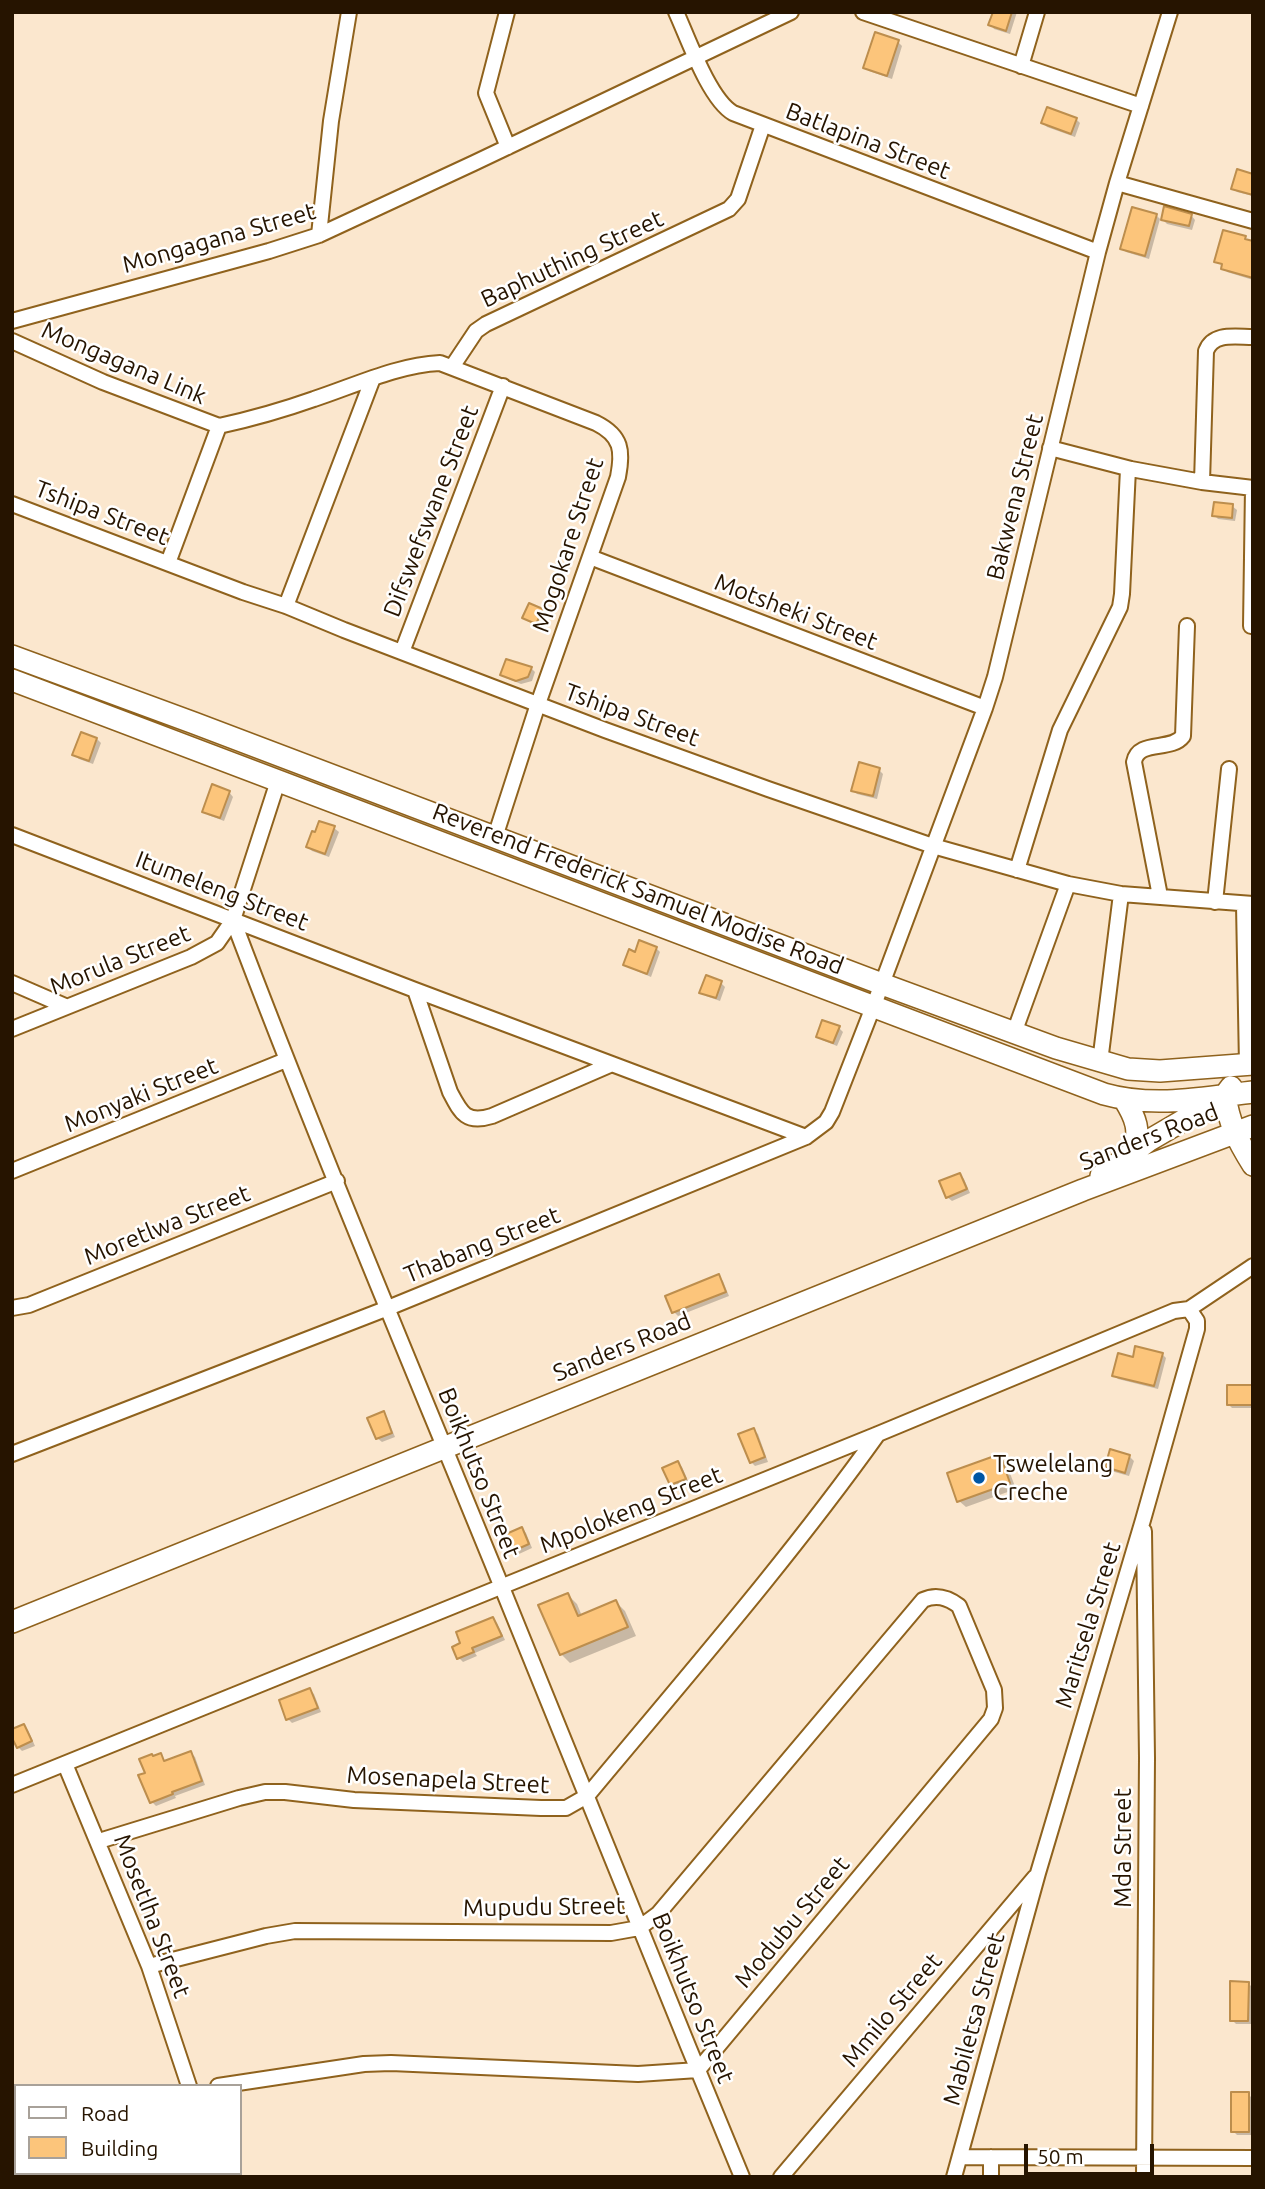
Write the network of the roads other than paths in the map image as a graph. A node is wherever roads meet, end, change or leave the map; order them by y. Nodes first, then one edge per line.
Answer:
1 (349, 12) edge
2 (507, 12) edge
3 (676, 12) edge
4 (790, 12) edge
5 (863, 12) edge
6 (1037, 12) edge
7 (1170, 12) edge
8 (897, 18) edge
9 (696, 57) junction
10 (1021, 66) junction
11 (1141, 106) junction
12 (763, 125) junction
13 (508, 147) junction
14 (1117, 183) junction
15 (1253, 222) edge
16 (319, 234) junction
17 (1098, 251) junction
18 (12, 321) edge
19 (1253, 337) edge
20 (12, 341) edge
21 (452, 367) junction
22 (373, 378) junction
23 (503, 386) junction
24 (219, 426) junction
25 (1050, 448) junction
26 (1128, 469) junction
27 (1202, 482) junction
28 (1253, 488) edge
29 (12, 503) edge
30 (590, 557) junction
31 (168, 563) junction
32 (286, 606) junction
33 (1187, 626) dead end
34 (1251, 626) dead end
35 (402, 652) junction
36 (12, 656) edge
37 (12, 680) edge
38 (538, 704) junction
39 (985, 708) junction
40 (1229, 769) dead end
41 (278, 781) junction
42 (12, 835) edge
43 (495, 837) junction
44 (933, 846) junction
45 (1017, 870) junction
46 (1068, 884) junction
47 (1121, 894) junction
48 (1160, 896) junction
49 (1215, 902) junction
50 (1248, 904) edge
51 (233, 920) junction
52 (12, 983) edge
53 (882, 984) junction
54 (415, 990) junction
55 (65, 1006) junction
56 (873, 1007) junction
57 (12, 1029) edge
58 (1014, 1033) junction
59 (286, 1060) junction
60 (1100, 1062) junction
61 (612, 1064) junction
62 (1250, 1065) edge
63 (1253, 1093) edge
64 (1225, 1095) junction
65 (1124, 1098) junction
66 (1243, 1130) edge
67 (806, 1137) junction
68 (1133, 1152) junction
69 (1253, 1166) edge
70 (12, 1171) edge
71 (337, 1181) junction
72 (1083, 1190) junction
73 (1253, 1266) edge
74 (12, 1308) edge
75 (388, 1308) junction
76 (1189, 1309) junction
77 (878, 1434) junction
78 (443, 1447) junction
79 (12, 1454) edge
80 (1143, 1520) junction
81 (502, 1587) junction
82 (959, 1606) joint
83 (12, 1622) edge
84 (65, 1764) junction
85 (12, 1785) edge
86 (587, 1796) junction
87 (99, 1841) junction
88 (1038, 1873) junction
89 (639, 1928) junction
90 (149, 1966) junction
91 (698, 2070) junction
92 (189, 2084) edge
93 (231, 2084) edge
94 (960, 2157) junction
95 (991, 2157) junction
96 (1144, 2158) junction
97 (1253, 2158) edge
98 (742, 2177) edge
99 (781, 2177) edge
100 (954, 2177) edge
101 (991, 2177) edge
102 (1144, 2177) edge

1 - 16 street
2 - 13 street
3 - 9 street, Batlapina Street
4 - 9 street, Mongagana Street
5 - 8 street
6 - 10 street
7 - 11 street, Bakwena Street
8 - 10 street
9 - 12 street, Batlapina Street
9 - 13 street, Mongagana Street
10 - 11 street
11 - 14 street, Bakwena Street
12 - 17 street, Batlapina Street
12 - 21 street, Baphuthing Street
13 - 16 street, Mongagana Street
14 - 15 street
14 - 17 street, Bakwena Street
16 - 18 street, Mongagana Street
17 - 25 street, Bakwena Street
19 - 27 street
20 - 24 street, Mongagana Link
21 - 22 street
21 - 23 street, Mogokare Street
22 - 24 street
22 - 32 street
23 - 30 street, Mogokare Street
23 - 35 street, Difswefswane Street
24 - 31 street
25 - 26 street
25 - 39 street, Bakwena Street
26 - 27 street
26 - 45 street
27 - 28 street
28 - 34 street
29 - 31 street, Tshipa Street
30 - 38 street, Mogokare Street
30 - 39 street, Motsheki Street
31 - 32 street, Tshipa Street
32 - 35 street, Tshipa Street
33 - 48 street
35 - 38 street, Tshipa Street
36 - 43 main road, Reverend Frederick Samuel Modise Road
37 - 41 main road, Reverend Frederick Samuel Modise Road
38 - 43 street, Mogokare Street
38 - 44 street, Tshipa Street
39 - 44 street, Bakwena Street
40 - 49 street
41 - 51 street
41 - 56 main road, Reverend Frederick Samuel Modise Road
42 - 51 street, Itumeleng Street
43 - 53 main road, Reverend Frederick Samuel Modise Road
44 - 45 street, Tshipa Street
44 - 53 street, Bakwena Street
45 - 46 street, Tshipa Street
46 - 47 street, Tshipa Street
46 - 58 street
47 - 48 street, Tshipa Street
47 - 60 street
48 - 49 street, Tshipa Street
49 - 50 street, Tshipa Street
50 - 62 street
51 - 54 street, Itumeleng Street
51 - 55 street, Morula Street
51 - 59 street, Boikhutso Street
52 - 55 street
53 - 56 street, Thabang Street
53 - 58 main road, Reverend Frederick Samuel Modise Road
54 - 61 street, Itumeleng Street
54 - 61 street
55 - 57 street, Morula Street
56 - 65 main road, Reverend Frederick Samuel Modise Road
56 - 67 street, Thabang Street
58 - 60 main road, Reverend Frederick Samuel Modise Road
59 - 70 street, Monyaki Street
59 - 71 street, Boikhutso Street
60 - 62 main road, Reverend Frederick Samuel Modise Road
61 - 67 street, Itumeleng Street
62 - 64 main road
63 - 64 main road, Reverend Frederick Samuel Modise Road
64 - 65 main road, Reverend Frederick Samuel Modise Road
64 - 66 main road
64 - 68 main road
65 - 68 main road
66 - 69 main road
66 - 72 main road, Sanders Road
67 - 75 street, Thabang Street
68 - 72 main road
71 - 74 street, Moretlwa Street
71 - 75 street, Boikhutso Street
72 - 78 main road, Sanders Road
73 - 76 street, Mpolokeng Street
75 - 78 street, Boikhutso Street
75 - 79 street, Thabang Street
76 - 77 street, Mpolokeng Street
76 - 80 street, Maritsela Street
77 - 81 street, Mpolokeng Street
77 - 86 street
78 - 81 street, Boikhutso Street
78 - 83 main road, Sanders Road
80 - 88 street, Maritsela Street
80 - 96 street, Mda Street
81 - 84 street, Mpolokeng Street
81 - 86 street, Boikhutso Street
82 - 89 street, Mupudu Street
82 - 91 street, Modubu Street
84 - 85 street, Mpolokeng Street
84 - 87 street, Mosetlha Street
86 - 87 street, Mosenapela Street
86 - 89 street, Boikhutso Street
87 - 90 street, Mosetlha Street
88 - 94 street, Mabiletsa Street
88 - 99 street, Mmilo Street
89 - 90 street, Mupudu Street
89 - 91 street, Boikhutso Street
90 - 92 street, Mosetlha Street
91 - 93 street
91 - 98 street, Boikhutso Street
94 - 95 street
94 - 100 street, Mabiletsa Street
95 - 96 street
95 - 101 street
96 - 97 street
96 - 102 street, Mda Street

